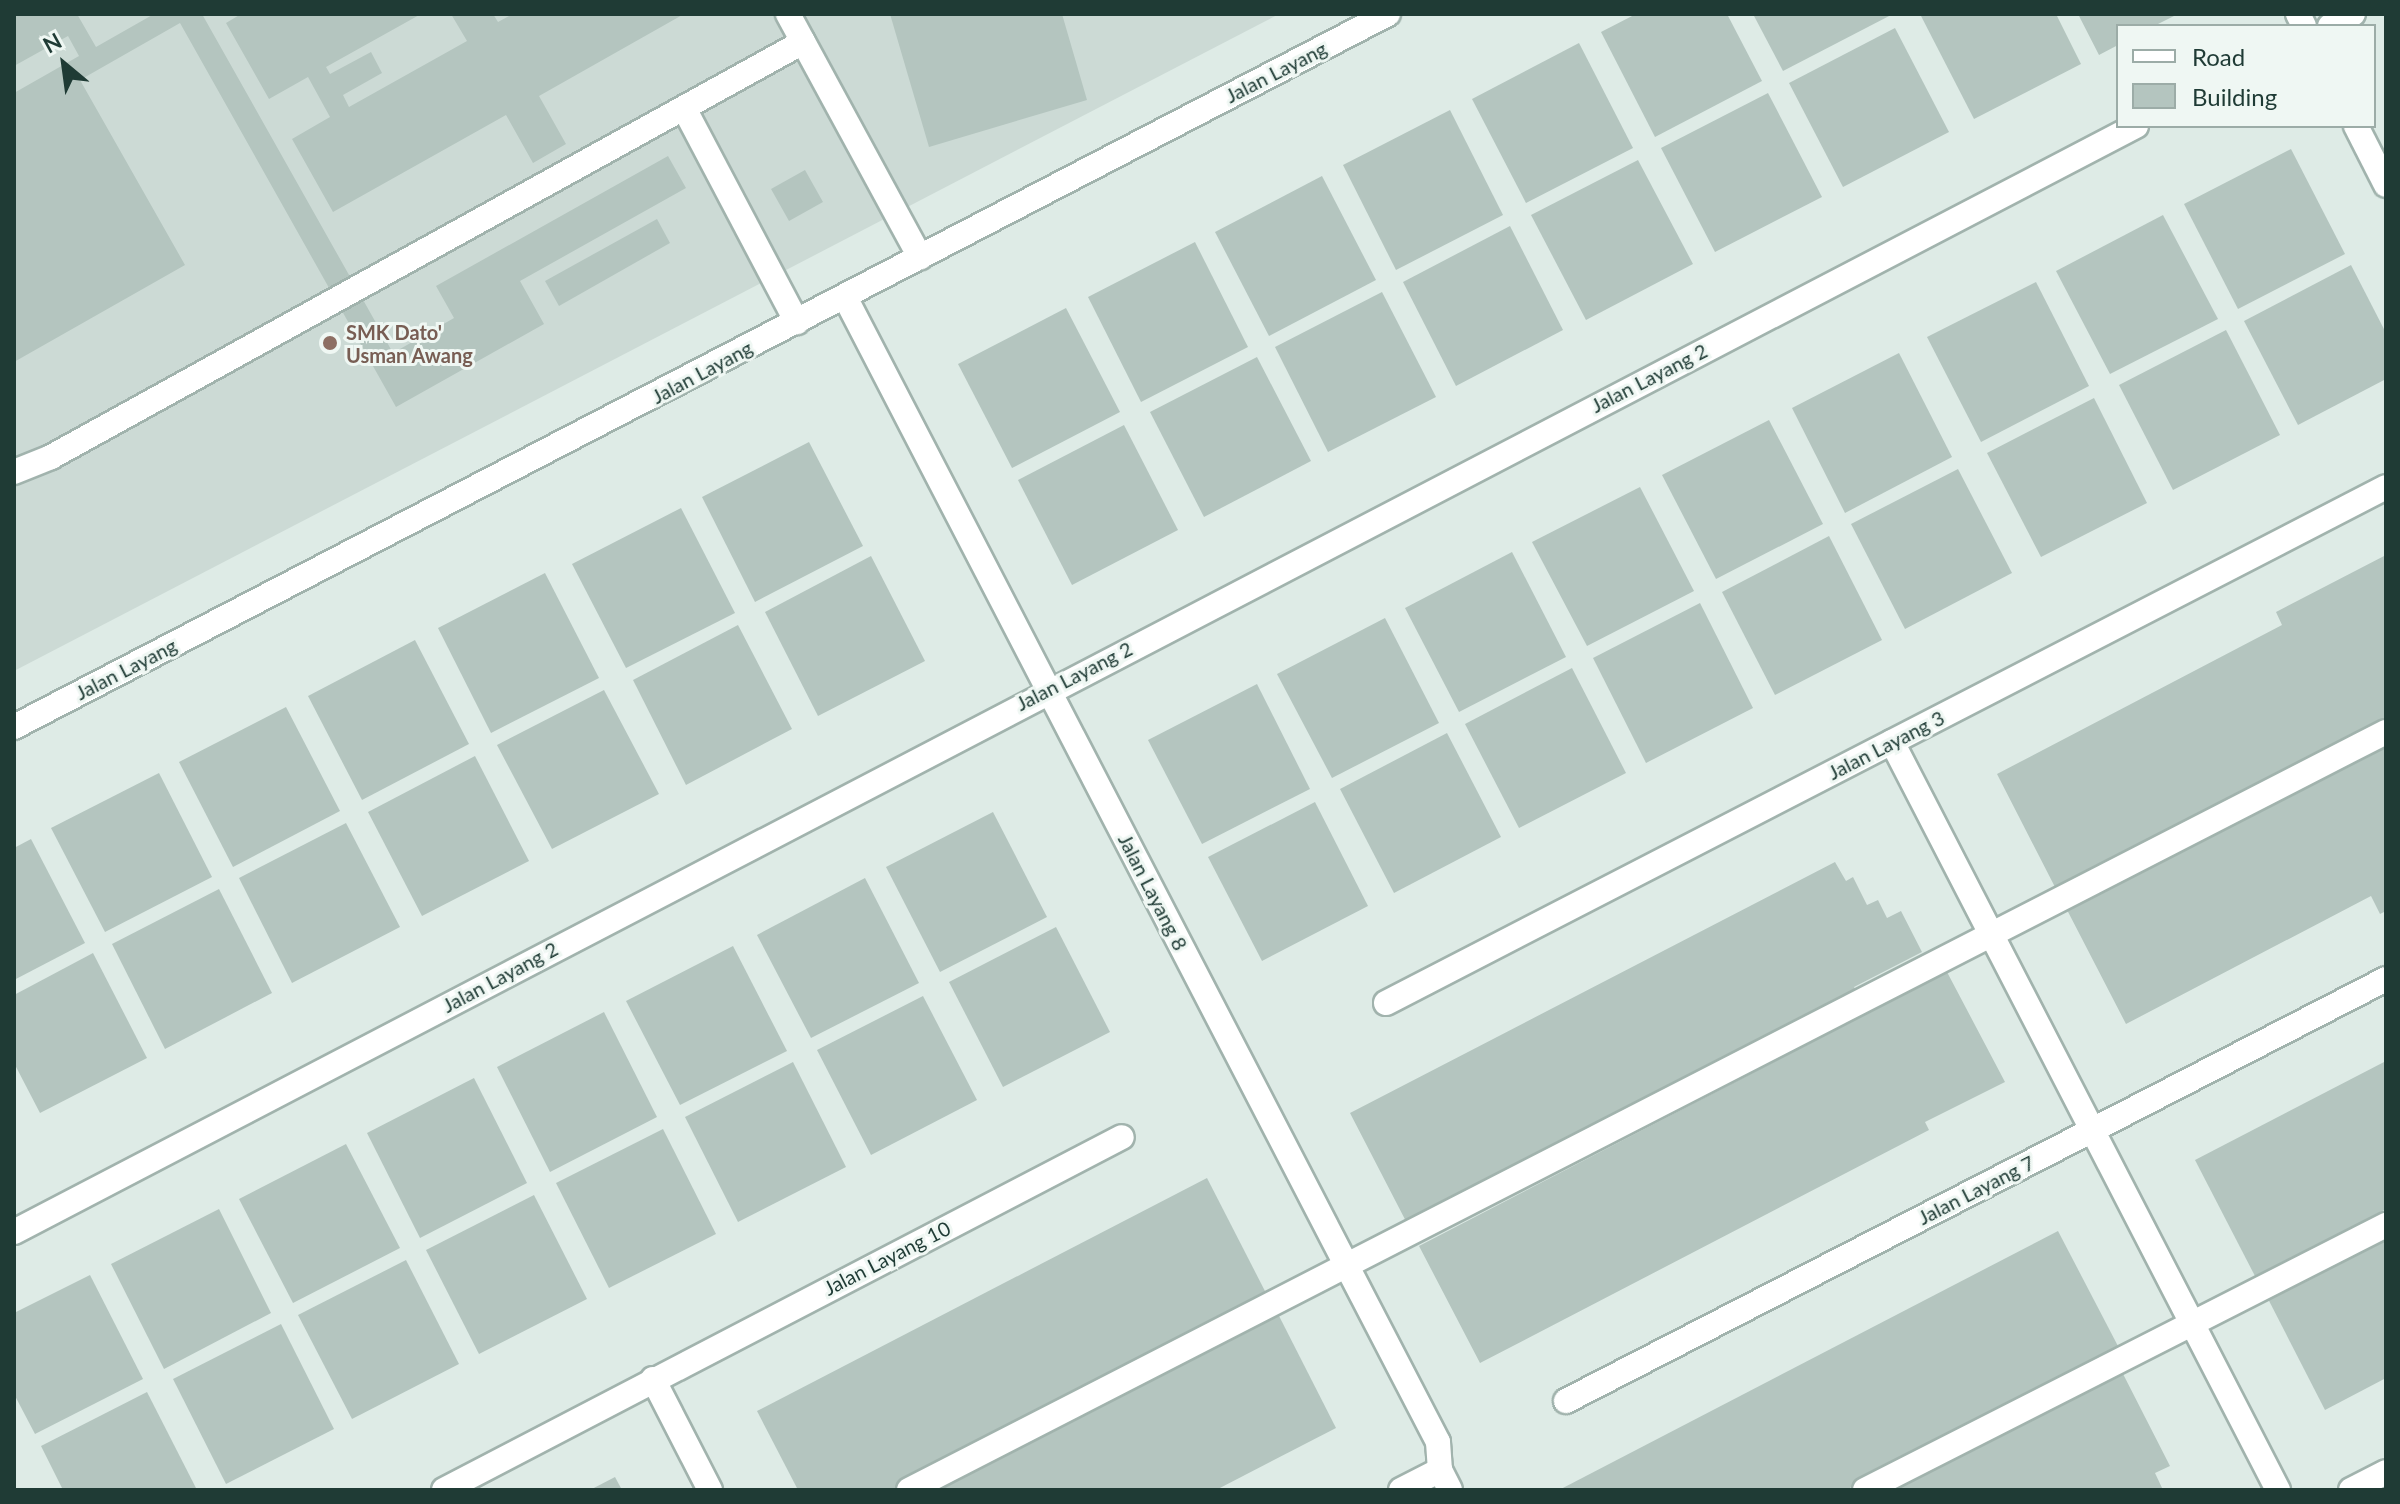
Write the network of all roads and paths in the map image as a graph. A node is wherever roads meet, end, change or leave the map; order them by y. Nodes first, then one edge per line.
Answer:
1 (788, 14) edge
2 (1388, 14) edge
3 (2353, 14) edge
4 (2334, 24) edge
5 (803, 42) junction
6 (685, 110) junction
7 (2132, 128) edge
8 (2357, 128) edge
9 (2386, 185) edge
10 (920, 257) junction
11 (845, 297) junction
12 (797, 322) junction
13 (14, 472) edge
14 (2386, 487) edge
15 (1047, 689) junction
16 (14, 727) edge
17 (2386, 732) edge
18 (1892, 742) junction
19 (1993, 932) junction
20 (2386, 979) edge
21 (1386, 1003) dead end
22 (2094, 1129) junction
23 (1122, 1137) dead end
24 (2386, 1225) edge
25 (14, 1232) edge
26 (1346, 1265) junction
27 (2192, 1322) junction
28 (653, 1379) junction
29 (1566, 1401) dead end
30 (2386, 1472) edge
31 (1445, 1480) edge
32 (444, 1490) edge
33 (710, 1490) edge
34 (909, 1490) edge
35 (1401, 1490) edge
36 (1865, 1490) edge
37 (2278, 1490) edge
38 (2351, 1490) edge

1 - 5 street
2 - 10 street, Jalan Layang
3 - 4 street
5 - 6 street
5 - 10 street
6 - 12 street
6 - 13 street
7 - 15 street, Jalan Layang 2
8 - 9 street
10 - 11 street, Jalan Layang
11 - 12 street, Jalan Layang
11 - 15 street, Jalan Layang 8
12 - 16 street, Jalan Layang
14 - 18 street, Jalan Layang 3
15 - 25 street, Jalan Layang 2
15 - 26 street, Jalan Layang 8
17 - 19 street
18 - 19 street
18 - 21 street, Jalan Layang 3
19 - 22 street
19 - 26 street
20 - 22 street, Jalan Layang 7
22 - 27 street
22 - 29 street, Jalan Layang 7
23 - 28 street, Jalan Layang 10
24 - 27 street
26 - 31 street, Jalan Layang 8
26 - 34 street
27 - 36 street
27 - 37 street
28 - 32 street, Jalan Layang 10
28 - 33 street
30 - 38 street
31 - 35 street

